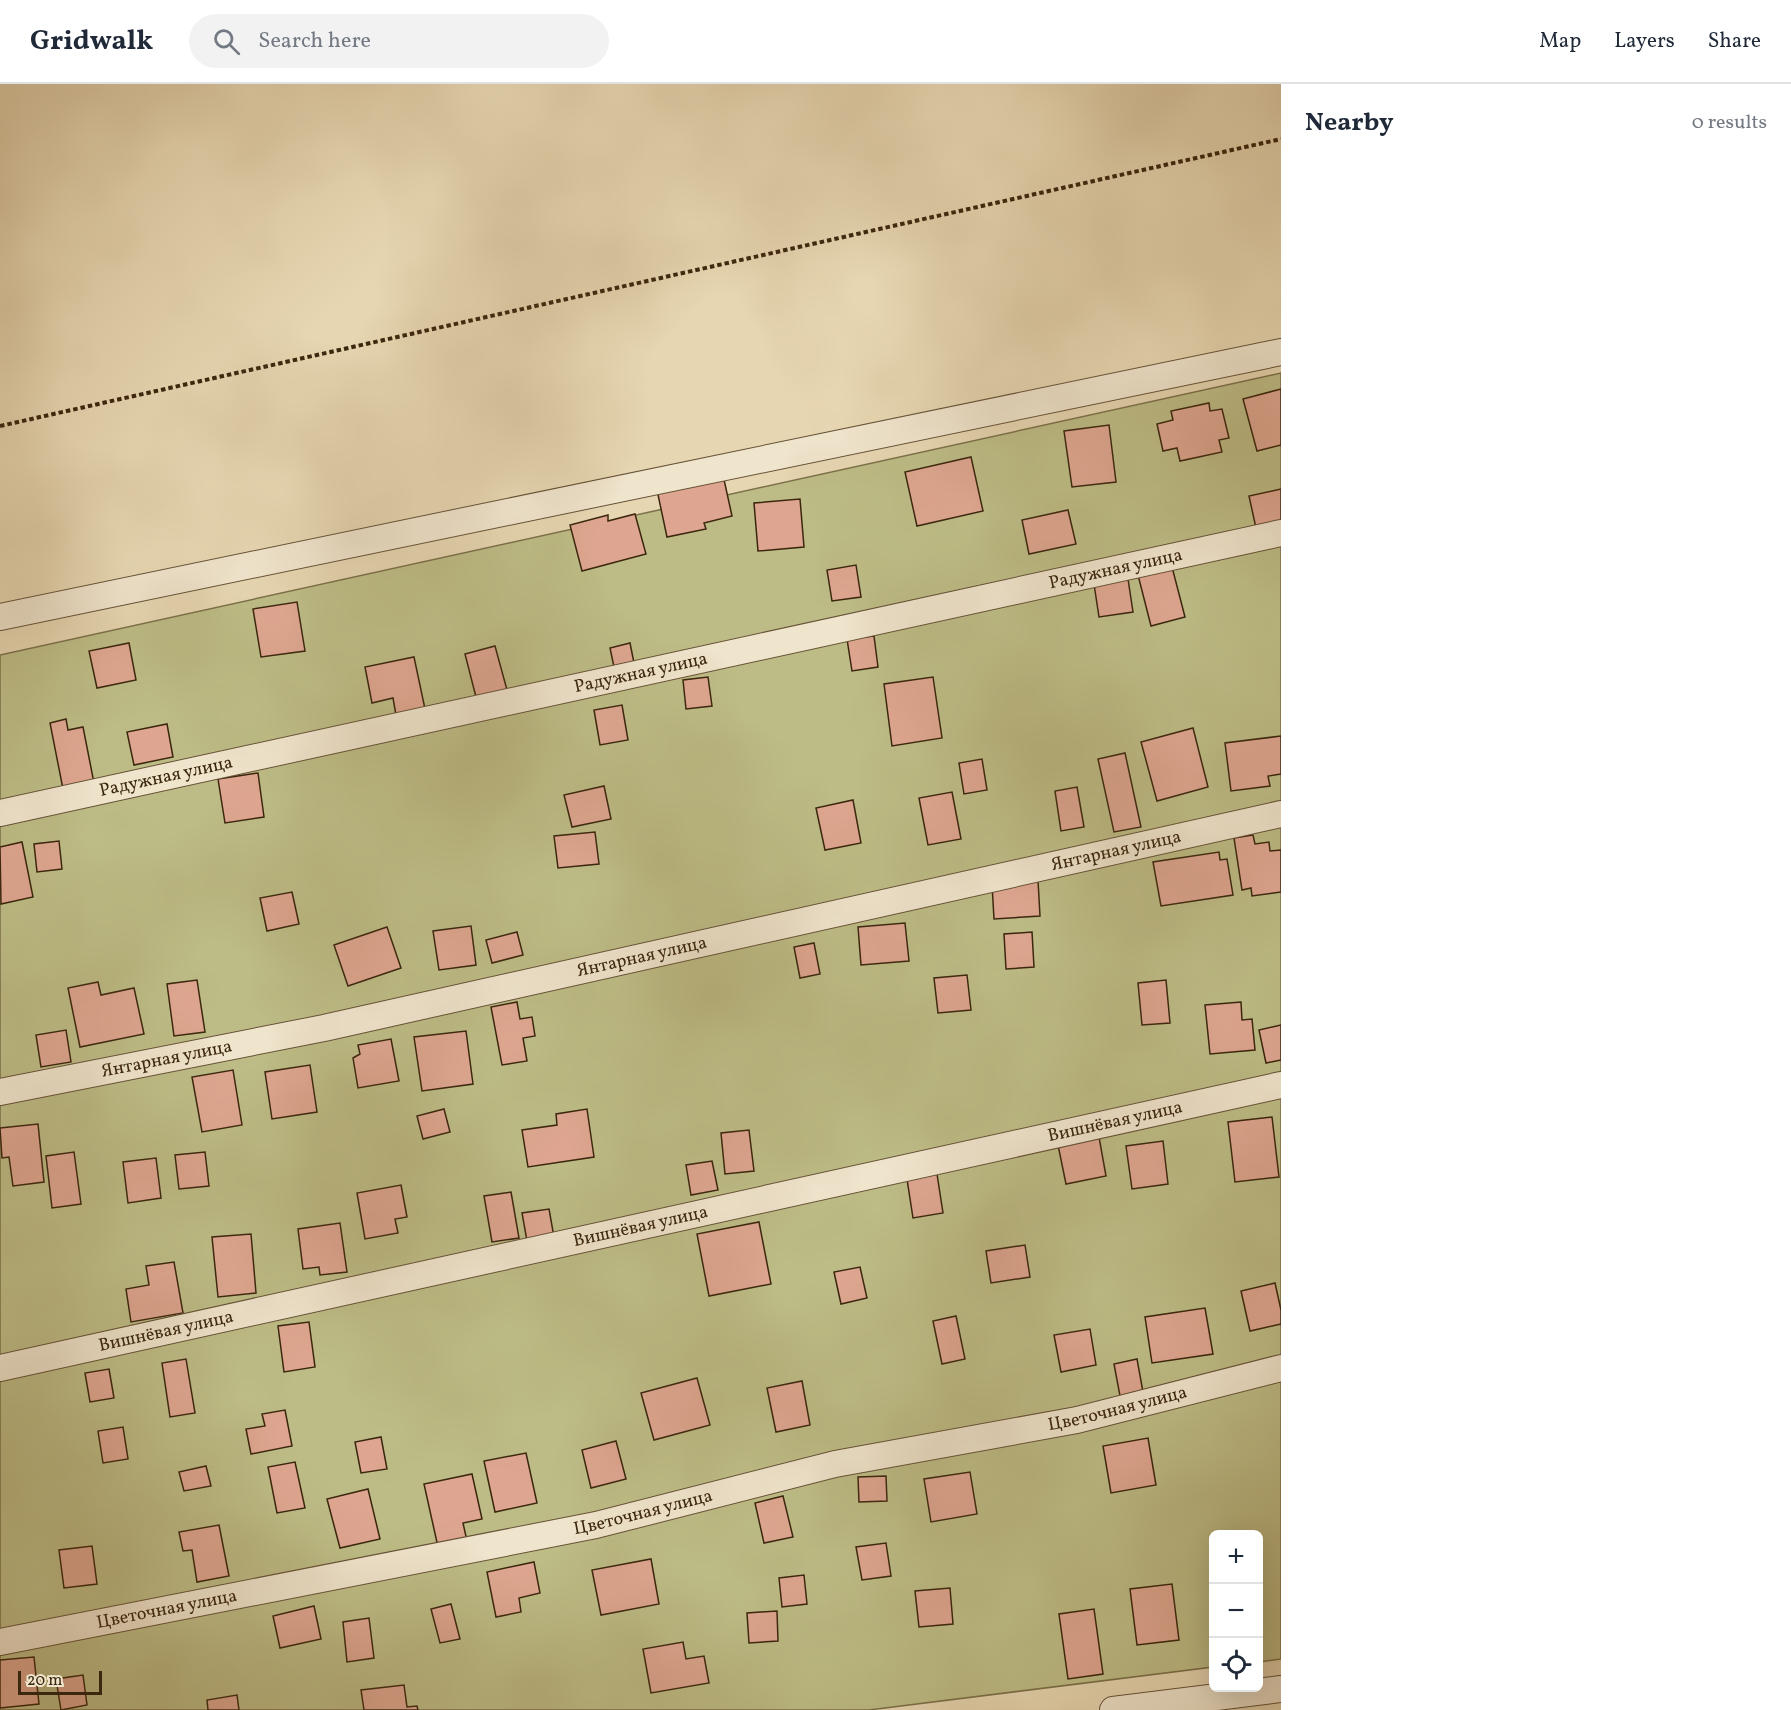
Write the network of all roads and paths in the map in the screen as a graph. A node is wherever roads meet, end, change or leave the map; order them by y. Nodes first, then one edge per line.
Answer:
1 (1281, 139) edge
2 (1281, 352) edge
3 (0, 426) edge
4 (1281, 532) edge
5 (0, 617) edge
6 (0, 813) edge
7 (1281, 814) edge
8 (1281, 1085) edge
9 (0, 1092) edge
10 (0, 1368) edge
11 (1281, 1368) edge
12 (0, 1642) edge
13 (1281, 1689) edge
14 (1113, 1710) edge

1 - 3 path
2 - 5 street
4 - 6 street, Радужная улица
7 - 9 street, Янтарная улица
8 - 10 street, Вишнёвая улица
11 - 12 street, Цветочная улица
13 - 14 street

